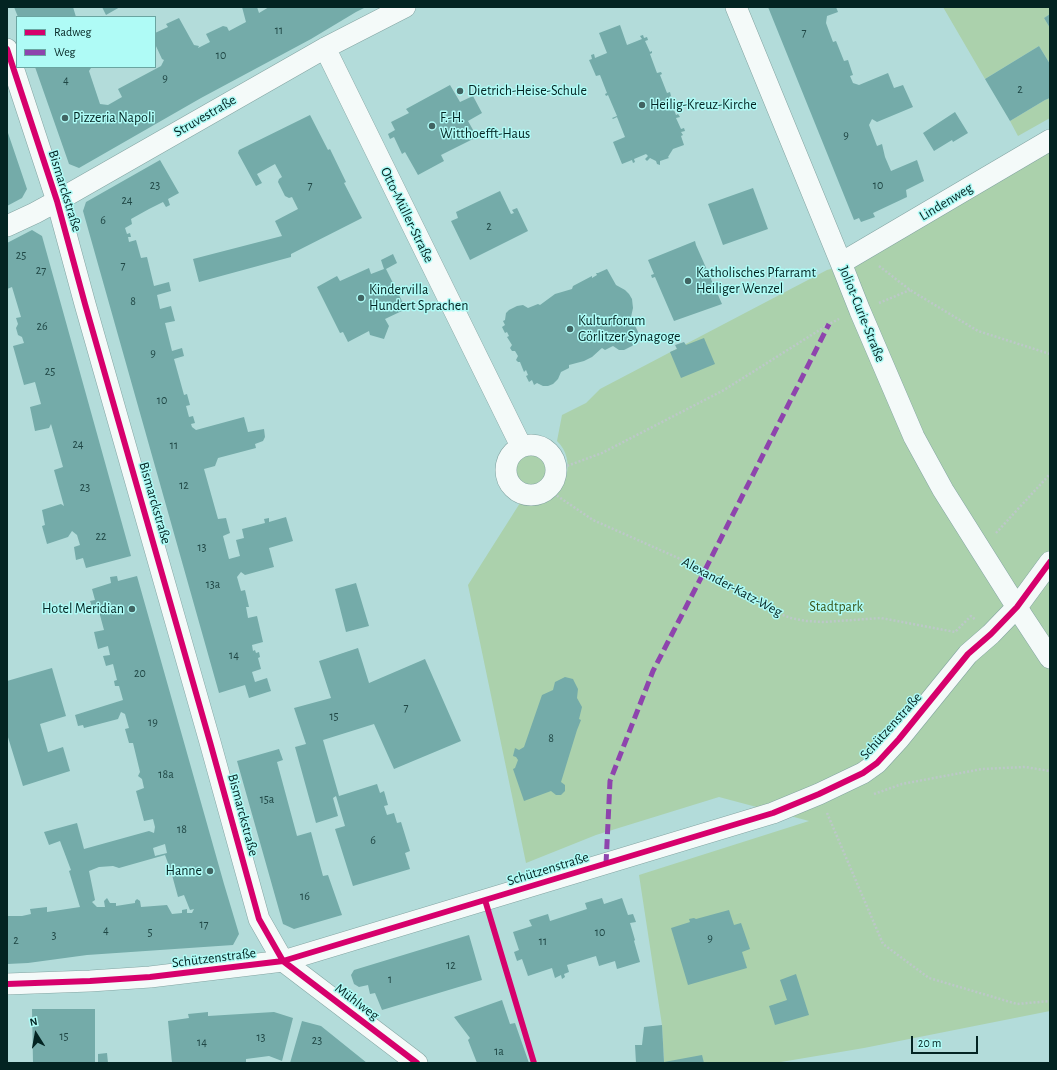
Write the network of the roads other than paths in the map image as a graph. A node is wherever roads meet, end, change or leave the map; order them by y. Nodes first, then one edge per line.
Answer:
1 (405, 7) edge
2 (736, 7) edge
3 (325, 48) junction
4 (7, 49) edge
5 (1050, 140) edge
6 (57, 201) junction
7 (7, 226) edge
8 (841, 263) junction
9 (521, 446) junction
10 (1050, 562) edge
11 (1017, 608) junction
12 (1050, 658) edge
13 (283, 961) junction
14 (7, 984) edge
15 (417, 1063) edge

1 - 3 street, Struvestraße
2 - 8 street, Joliot-Curie-Straße
3 - 6 street, Struvestraße
3 - 9 street, Otto-Müller-Straße
4 - 6 street, Bismarckstraße
5 - 8 street, Lindenweg
6 - 7 street, Struvestraße
6 - 13 street, Bismarckstraße
8 - 11 street, Joliot-Curie-Straße
9 - 9 street
10 - 11 street, Schützenstraße
11 - 12 street, Joliot-Curie-Straße
11 - 13 street, Schützenstraße
13 - 14 street, Schützenstraße
13 - 15 street, Mühlweg

